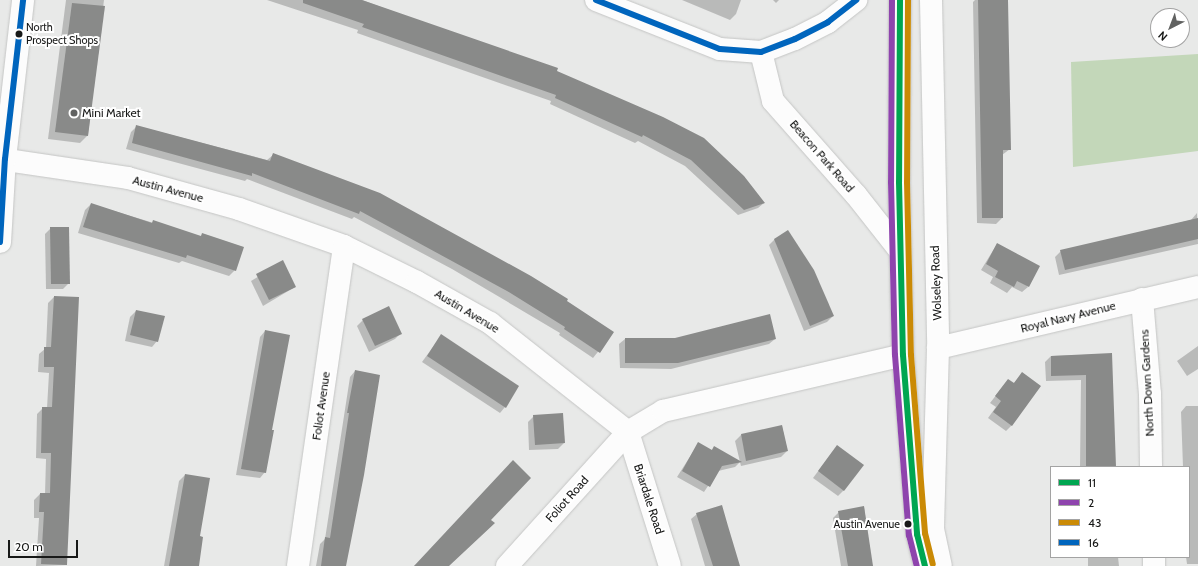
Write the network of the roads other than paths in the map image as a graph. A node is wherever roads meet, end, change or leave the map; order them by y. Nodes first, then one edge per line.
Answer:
1 (22, 0) edge
2 (596, 0) edge
3 (856, 0) edge
4 (900, 0) edge
5 (931, 0) edge
6 (623, 5) edge
7 (761, 52) junction
8 (3, 159) edge
9 (0, 242) edge
10 (344, 246) junction
11 (900, 251) junction
12 (1198, 287) edge
13 (1142, 298) junction
14 (938, 348) junction
15 (903, 355) junction
16 (628, 432) junction
17 (1151, 466) edge
18 (298, 566) edge
19 (507, 566) edge
20 (670, 566) edge
21 (925, 566) edge
22 (941, 566) edge

1 - 8 street
2 - 6 street
3 - 7 street
4 - 11 street
5 - 14 street, Wolseley Road
6 - 7 street
7 - 11 street, Beacon Park Road
8 - 9 street
8 - 10 street, Austin Avenue
10 - 16 street, Austin Avenue
10 - 18 street, Foliot Avenue
11 - 15 street
12 - 13 street, Royal Navy Avenue
13 - 14 street, Royal Navy Avenue
13 - 17 street, North Down Gardens
14 - 22 street, Wolseley Road
15 - 16 street
15 - 21 street
16 - 19 street, Foliot Road
16 - 20 street, Briardale Road

